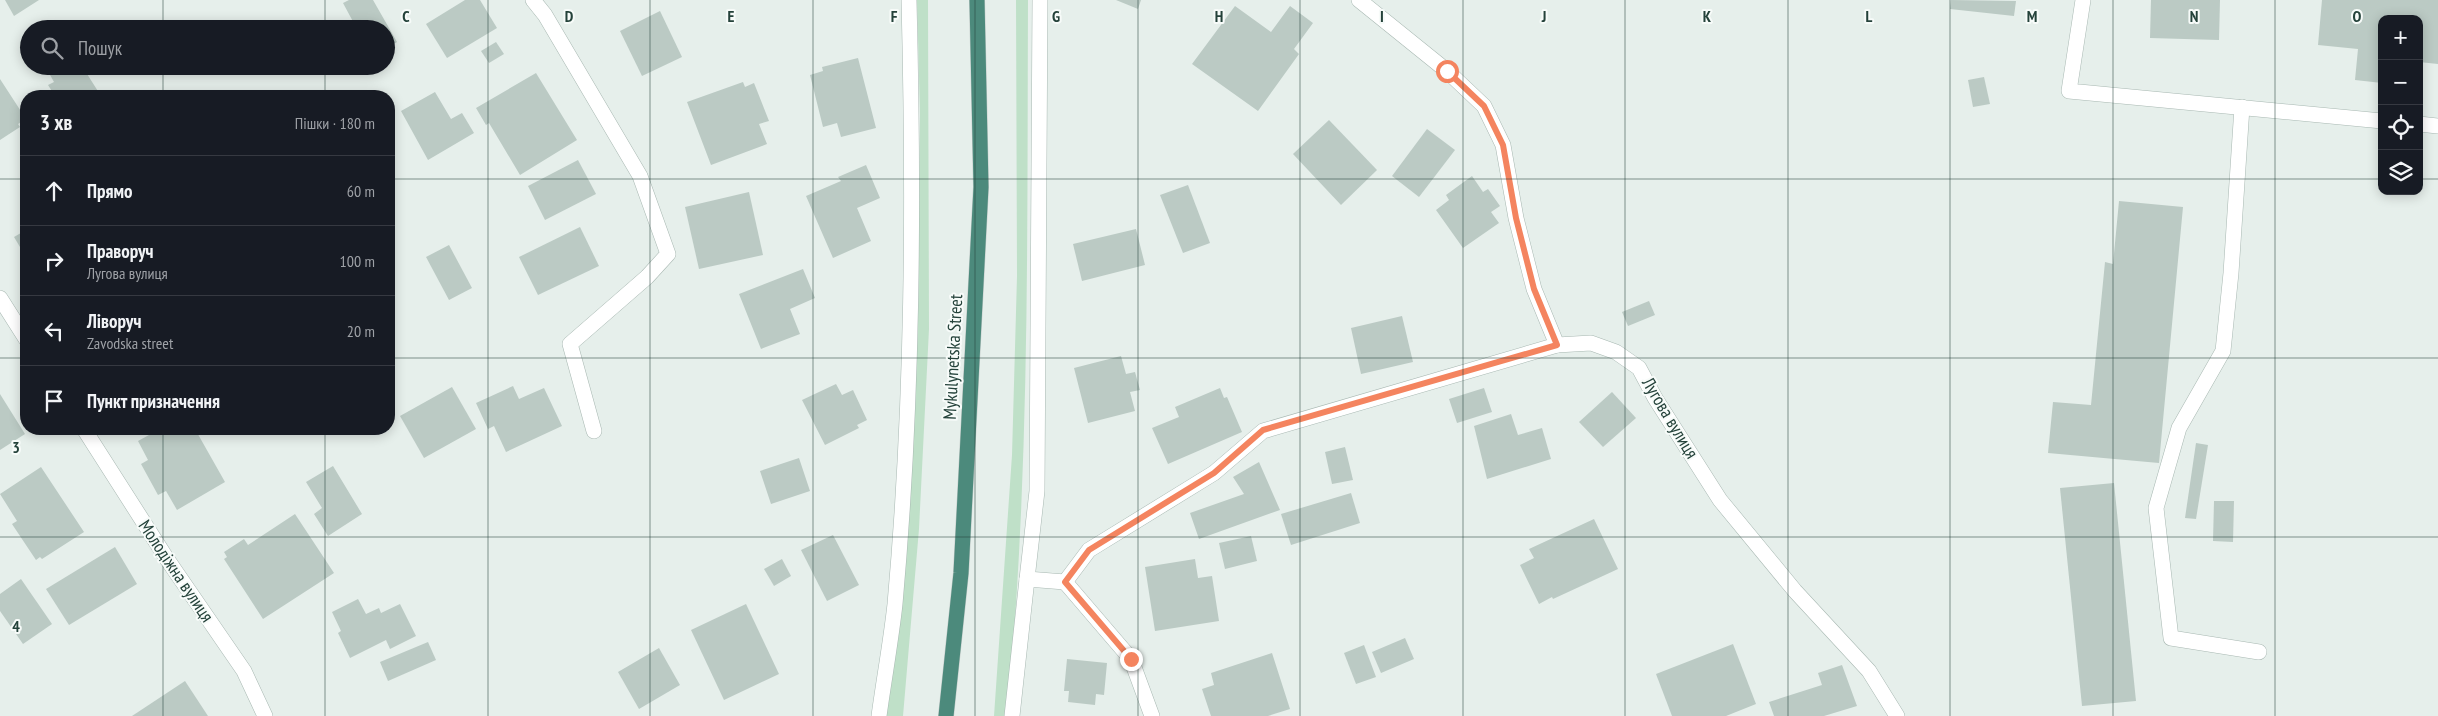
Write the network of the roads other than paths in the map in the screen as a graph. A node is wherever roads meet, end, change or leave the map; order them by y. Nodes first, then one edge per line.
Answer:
1 (533, 0) edge
2 (908, 0) edge
3 (977, 0) edge
4 (1040, 0) edge
5 (1360, 0) edge
6 (2083, 0) edge
7 (2242, 107) junction
8 (2378, 120) edge
9 (2423, 124) edge
10 (2438, 126) edge
11 (0, 298) edge
12 (20, 330) edge
13 (1557, 345) junction
14 (594, 431) dead end
15 (88, 435) edge
16 (1027, 579) junction
17 (1065, 582) junction
18 (2258, 652) dead end
19 (265, 716) edge
20 (879, 716) edge
21 (946, 716) edge
22 (1012, 716) edge
23 (1152, 716) edge
24 (1898, 716) edge

1 - 14 street
2 - 20 street
3 - 21 highway, Mykulynetska Street
4 - 16 street
5 - 13 street
6 - 7 street
7 - 8 street
7 - 18 street
9 - 10 street
11 - 12 street
13 - 17 street, Лугова вулиця
13 - 24 street, Лугова вулиця
15 - 19 street, Молодіжна вулиця
16 - 17 street
16 - 22 street
17 - 23 street

